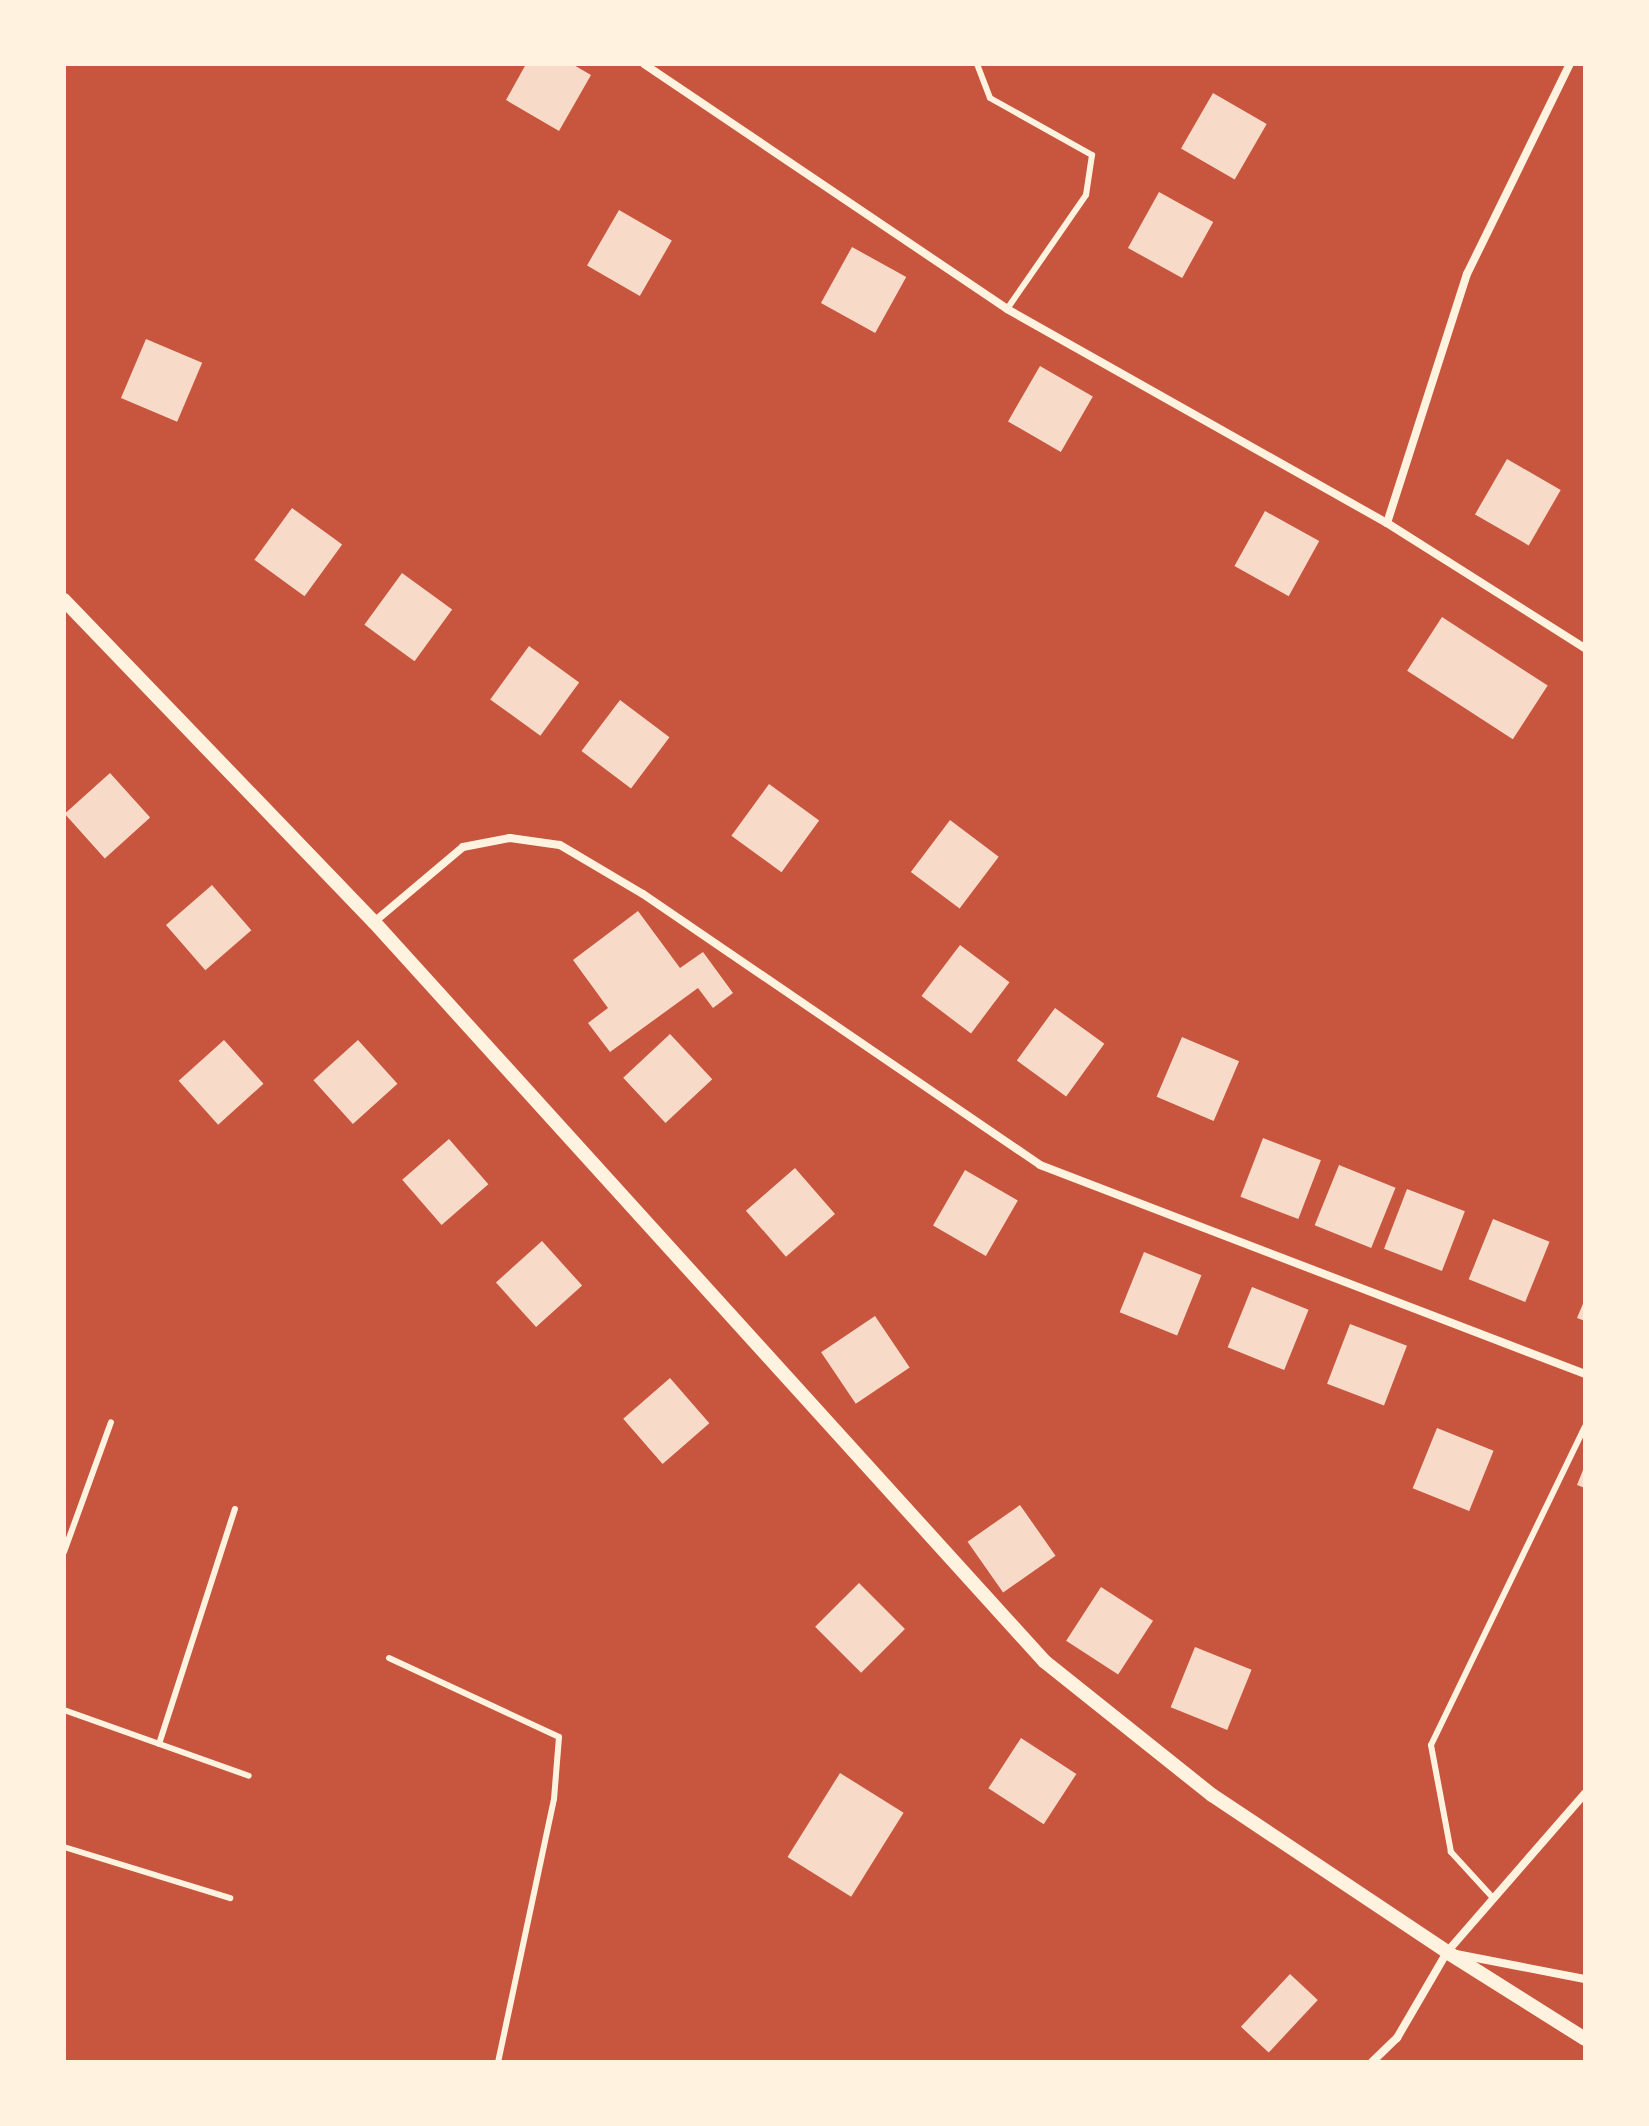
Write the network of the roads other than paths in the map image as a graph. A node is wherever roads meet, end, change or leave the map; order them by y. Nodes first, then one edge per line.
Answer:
1 (644, 64) edge
2 (977, 64) edge
3 (1570, 64) edge
4 (1007, 309) junction
5 (1387, 523) junction
6 (64, 600) edge
7 (1585, 648) edge
8 (374, 922) junction
9 (1585, 1374) edge
10 (111, 1422) dead end
11 (1585, 1427) edge
12 (235, 1509) dead end
13 (64, 1552) edge
14 (389, 1658) dead end
15 (64, 1710) edge
16 (159, 1744) junction
17 (249, 1776) dead end
18 (1585, 1793) edge
19 (64, 1847) edge
20 (230, 1898) dead end
21 (1494, 1899) junction
22 (1447, 1952) junction
23 (1585, 1979) edge
24 (1585, 2039) edge
25 (498, 2062) edge
26 (1372, 2062) edge

1 - 4 street
2 - 4 lane
3 - 5 street
4 - 5 street
5 - 7 street
6 - 8 street
8 - 9 street
8 - 22 street
10 - 13 lane
11 - 21 lane
12 - 16 lane
14 - 25 lane
15 - 16 lane
16 - 17 lane
18 - 21 street
19 - 20 lane
21 - 22 street
22 - 23 street
22 - 24 street
22 - 26 street

